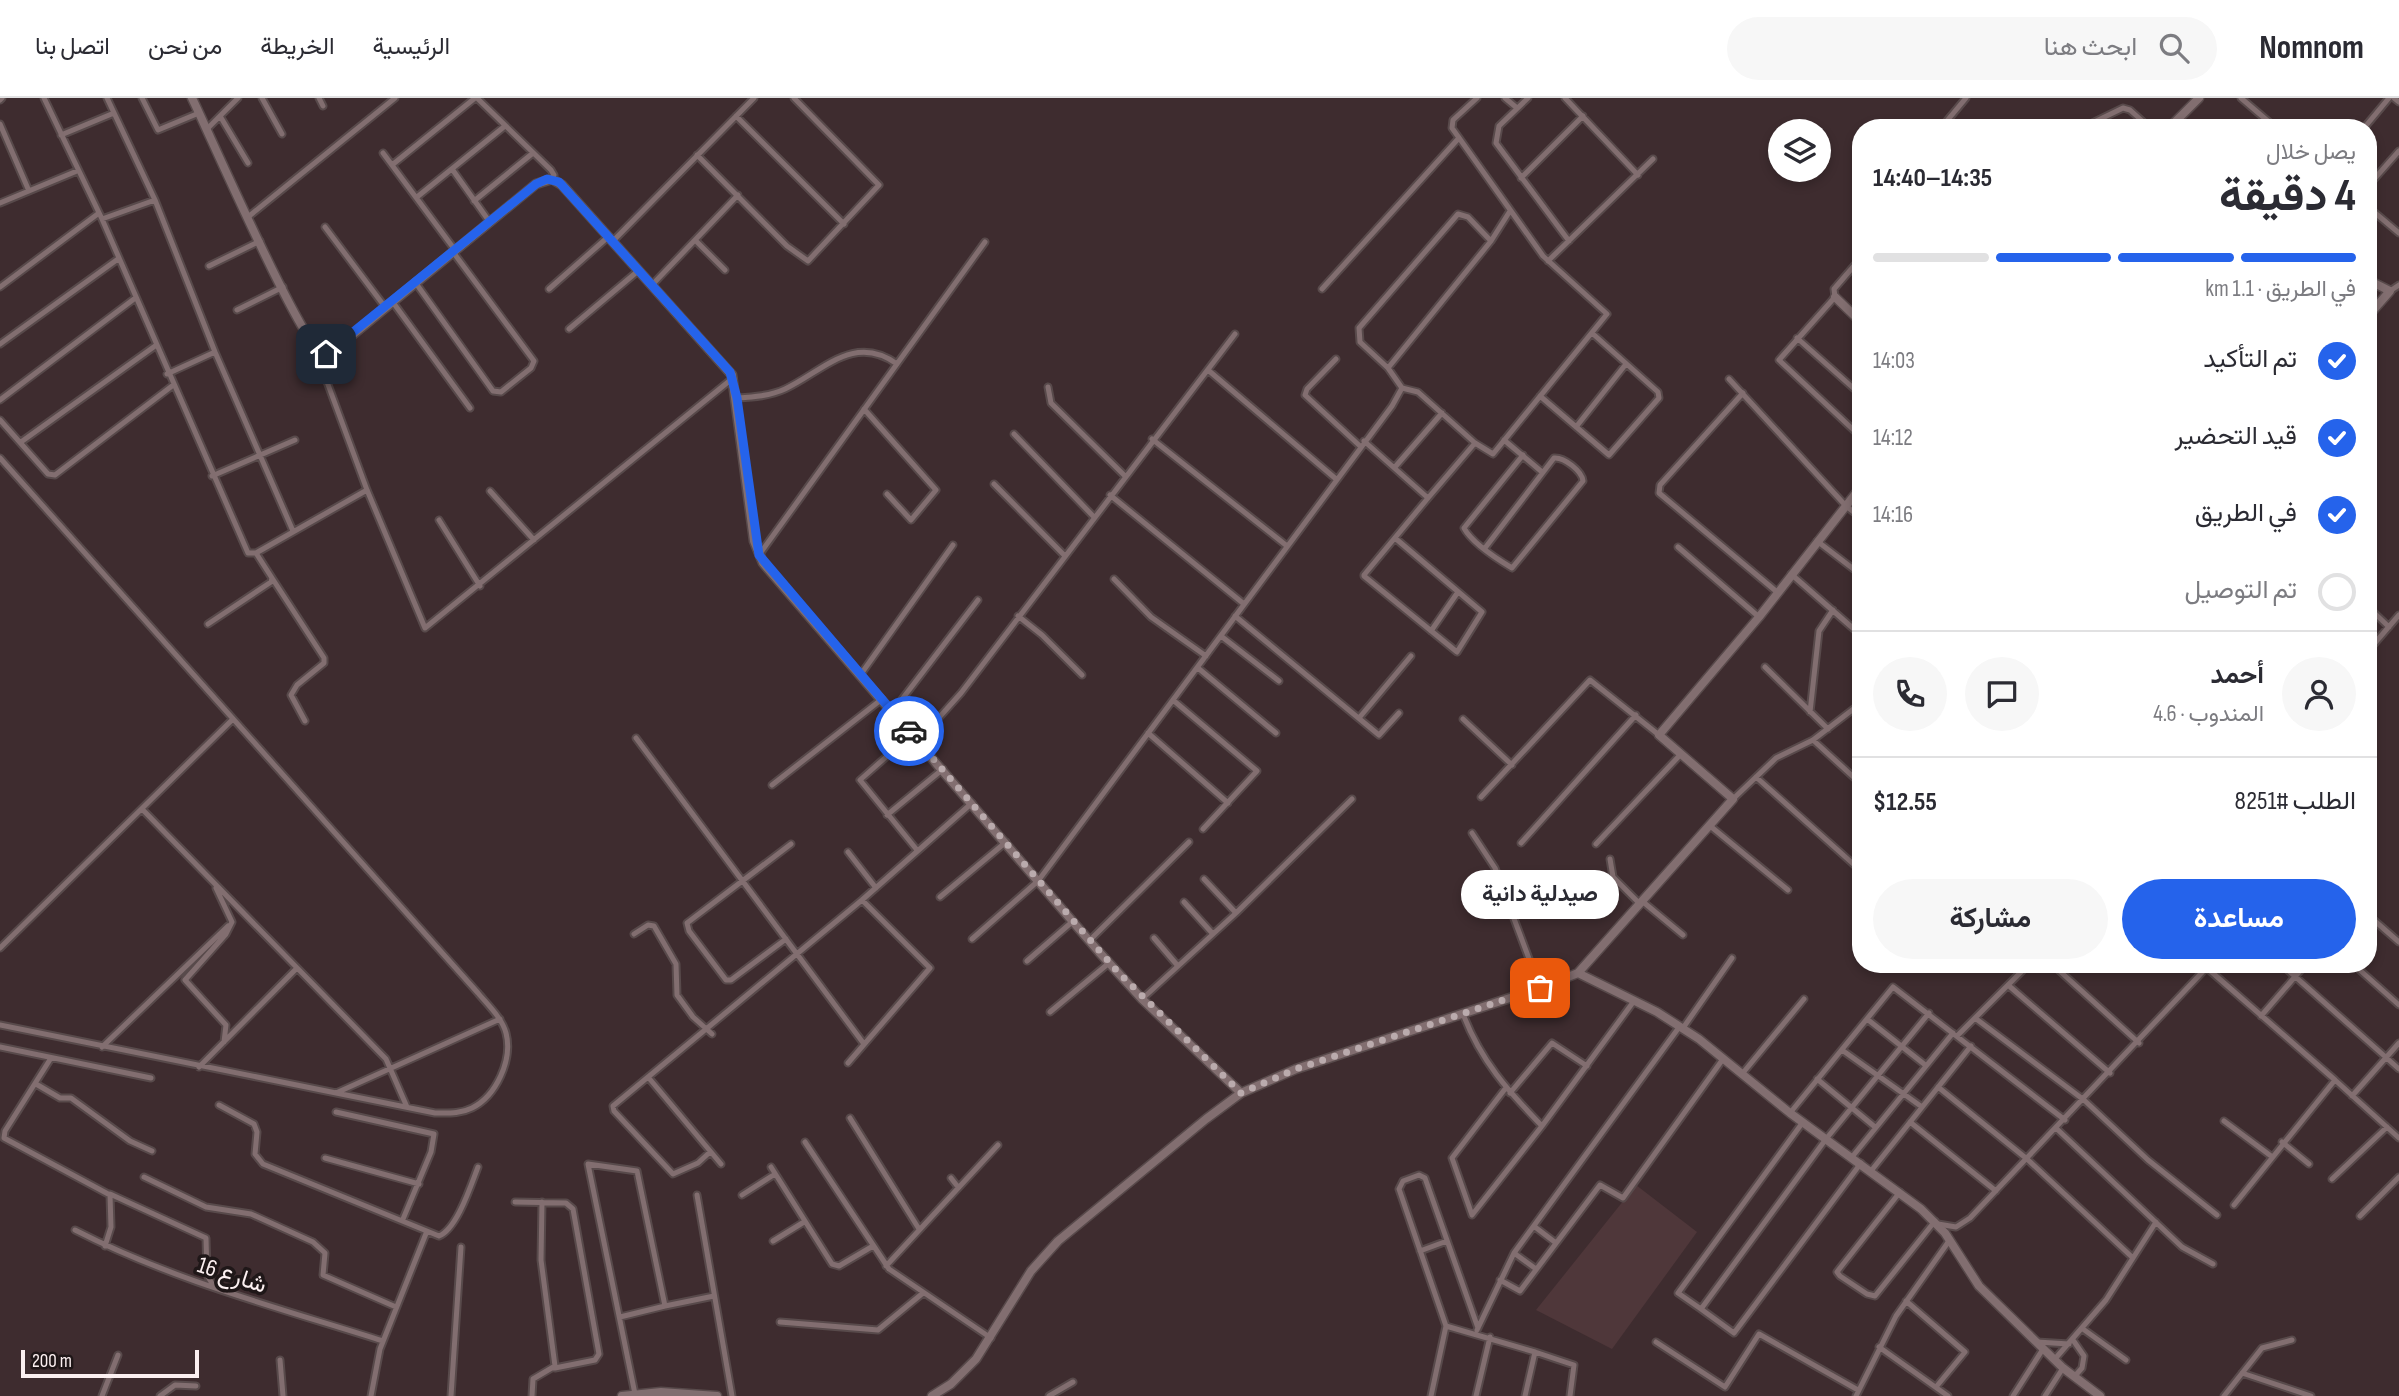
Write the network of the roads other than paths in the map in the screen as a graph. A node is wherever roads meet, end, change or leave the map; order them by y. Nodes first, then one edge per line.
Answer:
1 (44, 98) edge
2 (107, 98) edge
3 (142, 98) edge
4 (192, 98) edge
5 (238, 98) edge
6 (262, 98) edge
7 (318, 98) edge
8 (395, 98) edge
9 (476, 98) edge
10 (754, 98) edge
11 (794, 98) edge
12 (1477, 98) edge
13 (1505, 98) edge
14 (1528, 98) edge
15 (1565, 98) edge
16 (1966, 98) edge
17 (2199, 98) edge
18 (2241, 98) edge
19 (2392, 98) edge
20 (2399, 102) edge
21 (323, 106) dead end
22 (1517, 108) junction
23 (114, 113) junction
24 (199, 113) junction
25 (220, 116) junction
26 (736, 116) junction
27 (1583, 116) junction
28 (1948, 119) edge
29 (2100, 119) edge
30 (2140, 119) edge
31 (2178, 119) edge
32 (2266, 119) edge
33 (2372, 119) edge
34 (0, 124) edge
35 (505, 126) junction
36 (207, 129) junction
37 (61, 135) junction
38 (282, 135) dead end
39 (1458, 139) junction
40 (2399, 151) edge
41 (383, 153) dead end
42 (533, 153) junction
43 (698, 155) junction
44 (1653, 159) dead end
45 (248, 163) dead end
46 (392, 164) junction
47 (452, 169) junction
48 (77, 171) junction
49 (1638, 174) junction
50 (2377, 177) edge
51 (1521, 178) junction
52 (552, 179) junction
53 (29, 191) junction
54 (738, 195) junction
55 (417, 197) junction
56 (155, 200) junction
57 (474, 201) junction
58 (0, 203) edge
59 (1510, 211) junction
60 (2377, 215) edge
61 (101, 216) junction
62 (248, 217) junction
63 (489, 221) junction
64 (844, 224) junction
65 (326, 227) dead end
66 (2399, 233) edge
67 (610, 240) junction
68 (695, 240) junction
69 (260, 241) junction
70 (1491, 241) junction
71 (1569, 241) junction
72 (985, 242) dead end
73 (453, 251) junction
74 (118, 259) junction
75 (1548, 261) junction
76 (209, 266) dead end
77 (1852, 268) edge
78 (725, 270) dead end
79 (638, 271) junction
80 (415, 282) junction
81 (2377, 284) edge
82 (652, 285) junction
83 (2399, 285) edge
84 (0, 287) edge
85 (283, 287) junction
86 (550, 289) dead end
87 (1322, 289) dead end
88 (2390, 291) junction
89 (1835, 297) junction
90 (134, 299) junction
91 (388, 304) junction
92 (2377, 306) edge
93 (237, 310) dead end
94 (1852, 313) edge
95 (569, 329) dead end
96 (1591, 332) junction
97 (1235, 334) dead end
98 (1797, 338) junction
99 (0, 344) edge
100 (155, 346) junction
101 (215, 352) junction
102 (321, 354) junction
103 (1336, 359) dead end
104 (897, 364) junction
105 (1626, 364) junction
106 (1388, 368) junction
107 (1208, 370) junction
108 (167, 374) junction
109 (733, 378) junction
110 (1729, 379) dead end
111 (172, 386) junction
112 (1048, 387) dead end
113 (1852, 387) edge
114 (1402, 388) junction
115 (1743, 393) junction
116 (1540, 396) junction
117 (737, 398) junction
118 (0, 400) edge
119 (470, 408) dead end
120 (864, 409) junction
121 (1442, 413) junction
122 (0, 420) edge
123 (1576, 427) junction
124 (1852, 428) edge
125 (1014, 434) dead end
126 (1153, 439) junction
127 (295, 440) dead end
128 (1504, 440) junction
129 (21, 442) junction
130 (1475, 443) junction
131 (1362, 444) junction
132 (260, 455) junction
133 (1523, 455) junction
134 (0, 458) edge
135 (1395, 467) junction
136 (1542, 472) junction
137 (212, 476) junction
138 (1125, 476) junction
139 (1336, 479) junction
140 (994, 484) dead end
141 (367, 490) junction
142 (490, 491) dead end
143 (887, 494) dead end
144 (1110, 495) junction
145 (1429, 498) junction
146 (1852, 498) edge
147 (1846, 506) junction
148 (1852, 511) edge
149 (1094, 517) junction
150 (439, 520) dead end
151 (293, 531) junction
152 (1395, 538) junction
153 (534, 540) junction
154 (1817, 541) junction
155 (953, 545) dead end
156 (1287, 546) junction
157 (1678, 547) dead end
158 (1485, 548) junction
159 (257, 553) junction
160 (759, 555) junction
161 (1064, 555) junction
162 (1852, 569) edge
163 (1791, 574) junction
164 (272, 578) junction
165 (1114, 579) dead end
166 (480, 586) junction
167 (1458, 592) junction
168 (1777, 592) junction
169 (978, 600) dead end
170 (1244, 604) junction
171 (1833, 611) junction
172 (2399, 615) edge
173 (1018, 616) junction
174 (1235, 616) junction
175 (2377, 616) edge
176 (1759, 617) junction
177 (208, 624) dead end
178 (1852, 627) edge
179 (2389, 627) junction
180 (1431, 631) junction
181 (1221, 636) junction
182 (2377, 641) edge
183 (1206, 656) junction
184 (1411, 656) dead end
185 (1765, 667) dead end
186 (1198, 668) junction
187 (861, 674) junction
188 (1083, 675) dead end
189 (1279, 681) dead end
190 (882, 699) junction
191 (1173, 700) junction
192 (893, 711) junction
193 (1810, 712) junction
194 (1852, 712) edge
195 (1399, 713) dead end
196 (1636, 715) junction
197 (1359, 718) junction
198 (233, 719) junction
199 (1463, 719) dead end
200 (305, 721) dead end
201 (1828, 729) junction
202 (1148, 733) junction
203 (1276, 733) dead end
204 (912, 734) junction
205 (1659, 734) junction
206 (636, 738) dead end
207 (1813, 740) junction
208 (919, 741) junction
209 (1681, 754) junction
210 (1511, 765) junction
211 (943, 769) junction
212 (1852, 776) edge
213 (1756, 777) junction
214 (772, 785) dead end
215 (1481, 797) dead end
216 (1352, 799) dead end
217 (1733, 799) junction
218 (972, 803) junction
219 (1228, 803) junction
220 (142, 808) junction
221 (887, 815) junction
222 (1709, 825) junction
223 (1203, 830) dead end
224 (1472, 833) dead end
225 (1006, 842) junction
226 (1189, 842) dead end
227 (1521, 843) dead end
228 (791, 844) dead end
229 (1596, 844) dead end
230 (917, 850) junction
231 (848, 852) dead end
232 (1610, 859) dead end
233 (1852, 863) edge
234 (1204, 879) dead end
235 (741, 880) junction
236 (1038, 881) junction
237 (214, 883) junction
238 (876, 888) junction
239 (1788, 890) dead end
240 (940, 897) dead end
241 (862, 900) junction
242 (1184, 902) dead end
243 (1641, 902) junction
244 (1236, 913) junction
245 (232, 922) junction
246 (1072, 922) junction
247 (2377, 923) edge
248 (634, 934) dead end
249 (1213, 934) junction
250 (1683, 935) dead end
251 (1154, 938) dead end
252 (786, 939) junction
253 (972, 939) dead end
254 (1089, 941) junction
255 (2399, 942) edge
256 (0, 948) edge
257 (796, 951) junction
258 (1732, 958) dead end
259 (1027, 961) dead end
260 (1109, 963) junction
261 (1178, 966) junction
262 (296, 970) junction
263 (1577, 972) junction
264 (2020, 973) edge
265 (2062, 973) edge
266 (2203, 973) edge
267 (2216, 973) edge
268 (2292, 973) edge
269 (2298, 973) edge
270 (2363, 973) edge
271 (2295, 976) junction
272 (2008, 985) junction
273 (1540, 988) junction
274 (1142, 999) junction
275 (1804, 999) dead end
276 (1634, 1001) junction
277 (2399, 1005) edge
278 (1050, 1012) dead end
279 (1929, 1013) junction
280 (1463, 1014) junction
281 (2260, 1016) junction
282 (1975, 1018) junction
283 (500, 1019) junction
284 (1867, 1019) junction
285 (0, 1025) edge
286 (1682, 1027) junction
287 (705, 1028) junction
288 (712, 1034) dead end
289 (1955, 1034) junction
290 (224, 1042) junction
291 (2138, 1043) junction
292 (2399, 1043) edge
293 (864, 1044) junction
294 (1903, 1046) junction
295 (1971, 1046) junction
296 (0, 1047) edge
297 (102, 1047) junction
298 (1842, 1049) junction
299 (51, 1058) junction
300 (2386, 1058) junction
301 (1723, 1059) junction
302 (848, 1063) dead end
303 (1924, 1064) junction
304 (1587, 1066) junction
305 (200, 1067) junction
306 (391, 1068) junction
307 (2399, 1069) edge
308 (2110, 1073) junction
309 (1742, 1074) junction
310 (151, 1077) dead end
311 (648, 1077) junction
312 (1878, 1077) junction
313 (1817, 1079) junction
314 (2334, 1080) junction
315 (36, 1084) junction
316 (1938, 1087) junction
317 (1508, 1091) junction
318 (336, 1093) junction
319 (1241, 1093) junction
320 (1901, 1093) junction
321 (2352, 1096) junction
322 (2084, 1100) junction
323 (219, 1105) dead end
324 (407, 1107) junction
325 (1922, 1107) junction
326 (1852, 1108) junction
327 (336, 1112) dead end
328 (1790, 1113) junction
329 (850, 1118) dead end
330 (2065, 1120) junction
331 (2224, 1121) dead end
332 (1803, 1122) junction
333 (1910, 1122) junction
334 (1542, 1126) junction
335 (1875, 1127) junction
336 (2387, 1127) junction
337 (2057, 1129) junction
338 (2399, 1138) edge
339 (1826, 1139) junction
340 (805, 1142) dead end
341 (2282, 1142) junction
342 (998, 1145) dead end
343 (152, 1151) dead end
344 (710, 1152) junction
345 (2271, 1156) junction
346 (1852, 1157) junction
347 (325, 1158) dead end
348 (2027, 1159) junction
349 (721, 1164) dead end
350 (1861, 1164) junction
351 (2309, 1164) dead end
352 (478, 1167) dead end
353 (771, 1167) dead end
354 (1871, 1171) junction
355 (775, 1174) junction
356 (144, 1177) dead end
357 (2399, 1177) edge
358 (951, 1178) dead end
359 (2332, 1179) dead end
360 (419, 1184) junction
361 (958, 1187) junction
362 (1997, 1191) junction
363 (1900, 1192) junction
364 (108, 1193) junction
365 (696, 1195) dead end
366 (742, 1195) dead end
367 (515, 1202) dead end
368 (542, 1202) junction
369 (2234, 1205) dead end
370 (2217, 1215) dead end
371 (2360, 1216) dead end
372 (403, 1219) junction
373 (1936, 1222) junction
374 (2156, 1222) junction
375 (804, 1223) junction
376 (1535, 1227) junction
377 (919, 1228) junction
378 (75, 1230) dead end
379 (427, 1231) junction
380 (773, 1241) dead end
381 (1447, 1241) junction
382 (1950, 1241) junction
383 (1556, 1243) junction
384 (105, 1246) junction
385 (873, 1246) junction
386 (461, 1247) dead end
387 (1420, 1251) junction
388 (1514, 1253) junction
389 (2133, 1258) junction
390 (2213, 1264) dead end
391 (887, 1266) junction
392 (1536, 1269) junction
393 (1500, 1280) junction
394 (214, 1287) junction
395 (923, 1293) junction
396 (715, 1296) junction
397 (1906, 1301) junction
398 (665, 1306) junction
399 (396, 1307) junction
400 (1701, 1309) junction
401 (620, 1317) junction
402 (780, 1322) dead end
403 (1446, 1326) junction
404 (2083, 1329) junction
405 (1477, 1331) junction
406 (1490, 1337) junction
407 (991, 1338) junction
408 (2292, 1339) dead end
409 (383, 1341) junction
410 (1656, 1342) dead end
411 (2071, 1342) junction
412 (2040, 1345) junction
413 (1879, 1347) junction
414 (1535, 1353) junction
415 (118, 1354) dead end
416 (280, 1360) dead end
417 (2054, 1360) junction
418 (2126, 1360) dead end
419 (555, 1368) junction
420 (2063, 1368) junction
421 (2242, 1373) junction
422 (2074, 1377) junction
423 (1073, 1382) dead end
424 (197, 1386) dead end
425 (1936, 1387) junction
426 (1857, 1393) edge
427 (639, 1395) edge
428 (936, 1395) edge
429 (102, 1396) edge
430 (160, 1396) edge
431 (283, 1396) edge
432 (371, 1396) edge
433 (451, 1396) edge
434 (532, 1396) edge
435 (622, 1396) edge
436 (717, 1396) edge
437 (732, 1396) edge
438 (1049, 1396) edge
439 (1431, 1396) edge
440 (1476, 1396) edge
441 (1525, 1396) edge
442 (1570, 1396) edge
443 (1948, 1396) edge
444 (2013, 1396) edge
445 (2045, 1396) edge
446 (2099, 1396) edge
447 (2224, 1396) edge
448 (2311, 1396) edge

1 - 37 street
2 - 23 street
3 - 24 street
4 - 24 street
5 - 25 street
6 - 38 street
7 - 21 street
8 - 62 street
9 - 35 street
9 - 46 street
10 - 26 street
11 - 64 street
12 - 39 street
13 - 22 street
14 - 22 street
15 - 27 street
16 - 28 street
17 - 31 street
18 - 32 street
19 - 20 street
19 - 33 street
22 - 51 street
23 - 37 street
23 - 56 street
24 - 36 street
25 - 36 street
25 - 45 street
26 - 43 street
26 - 64 street
27 - 49 street
27 - 51 street
29 - 30 street
34 - 53 street
35 - 42 street
35 - 47 street
36 - 62 street
37 - 48 street
39 - 59 street
39 - 87 street
40 - 50 street
41 - 46 street
42 - 52 street
42 - 57 street
43 - 54 street
43 - 67 street
44 - 49 street
46 - 55 street
47 - 55 street
47 - 57 street
48 - 53 street
48 - 61 street
49 - 71 street
51 - 71 street
52 - 63 street
52 - 67 street
53 - 58 street
54 - 64 street
54 - 68 street
55 - 73 street
56 - 61 street
56 - 101 street
57 - 63 street
59 - 70 street
59 - 75 street
60 - 66 street
61 - 74 street
61 - 84 street
62 - 69 street
63 - 73 street
65 - 91 street
67 - 79 street
67 - 86 street
68 - 78 street
68 - 82 street
69 - 76 street
69 - 85 street
70 - 106 street
70 - 106 street
71 - 75 street
72 - 104 street
73 - 80 street
73 - 80 street
74 - 90 street
74 - 99 street
75 - 96 street
77 - 89 street
79 - 82 street
79 - 95 street
80 - 91 street
81 - 88 street
82 - 109 street
83 - 88 street
85 - 93 street
85 - 102 street
88 - 92 street
89 - 94 street
89 - 98 street
90 - 100 street
90 - 118 street
91 - 102 street
91 - 119 street
96 - 105 street
96 - 116 street
97 - 107 street
98 - 113 street
98 - 124 street
100 - 108 street
100 - 129 street
101 - 108 street
101 - 132 street
102 - 141 street
103 - 131 street
104 - 117 street
104 - 120 street
105 - 123 street
105 - 123 street
106 - 114 street
107 - 126 street
107 - 139 street
108 - 111 street
109 - 117 street
109 - 153 street
110 - 115 street
111 - 129 street
111 - 137 street
112 - 138 street
114 - 121 street
114 - 131 street
115 - 147 street
115 - 168 street
116 - 123 street
116 - 128 street
117 - 160 street
120 - 143 street
120 - 160 street
121 - 130 street
121 - 135 street
122 - 129 street
125 - 149 street
126 - 138 street
126 - 156 street
127 - 132 street
128 - 130 street
128 - 133 street
130 - 145 street
131 - 135 street
131 - 139 street
132 - 137 street
132 - 151 street
133 - 136 street
133 - 158 street
134 - 198 street
135 - 145 street
136 - 158 street
136 - 158 street
137 - 159 street
138 - 144 street
139 - 156 street
140 - 161 street
141 - 151 street
141 - 166 street
142 - 153 street
144 - 149 street
144 - 170 street
145 - 152 street
146 - 147 street
147 - 148 street
147 - 154 street
149 - 161 street
150 - 166 street
151 - 159 street
152 - 167 street
152 - 180 street
153 - 166 street
154 - 162 street
154 - 163 street
155 - 187 street
156 - 170 street
157 - 176 street
159 - 164 street
160 - 187 street
161 - 173 street
163 - 168 street
163 - 171 street
164 - 177 street
164 - 200 street
165 - 183 street
167 - 180 street
167 - 180 street
168 - 176 street
169 - 192 street
170 - 174 street
171 - 178 street
171 - 193 street
172 - 179 street
173 - 188 street
173 - 208 street
174 - 181 street
174 - 197 street
175 - 179 street
176 - 205 street
179 - 182 street
181 - 183 street
181 - 189 street
183 - 186 street
184 - 197 street
185 - 193 street
186 - 191 street
186 - 203 street
187 - 190 street
190 - 192 street
190 - 214 street
191 - 202 street
191 - 219 street
192 - 204 street
193 - 201 street
194 - 201 street
195 - 197 street
196 - 205 street
196 - 210 street
196 - 227 street
198 - 220 street
198 - 283 street
199 - 210 street
201 - 207 street
202 - 219 street
202 - 236 street
204 - 208 street
204 - 221 street
205 - 209 street
206 - 235 street
207 - 212 street
207 - 213 street
208 - 211 street
209 - 217 street
209 - 229 street
210 - 215 street
211 - 218 street
211 - 221 street
213 - 217 street
213 - 233 street
216 - 244 street
217 - 222 street
218 - 225 street
218 - 230 street
219 - 223 street
220 - 237 street
220 - 256 street
221 - 230 street
222 - 239 street
222 - 243 street
224 - 273 street
225 - 236 street
225 - 240 street
226 - 254 street
228 - 235 street
230 - 238 street
231 - 238 street
232 - 243 street
234 - 244 street
235 - 252 street
235 - 252 street
236 - 246 street
236 - 253 street
237 - 245 street
237 - 262 street
238 - 241 street
241 - 257 street
241 - 293 street
242 - 249 street
243 - 250 street
243 - 263 street
244 - 249 street
245 - 290 street
245 - 297 street
246 - 254 street
246 - 259 street
247 - 255 street
248 - 287 street
249 - 261 street
251 - 261 street
252 - 257 street
254 - 260 street
257 - 287 street
257 - 293 street
258 - 286 street
260 - 274 street
260 - 278 street
261 - 274 street
262 - 290 street
262 - 306 street
263 - 273 street
263 - 276 street
264 - 272 street
265 - 291 street
266 - 291 street
267 - 281 street
268 - 271 street
269 - 271 street
270 - 277 street
271 - 281 street
271 - 300 street
272 - 282 street
272 - 308 street
273 - 280 street
274 - 319 street
275 - 309 street
276 - 286 street
276 - 304 street
279 - 284 street
279 - 289 street
279 - 294 street
280 - 317 street
280 - 319 street
281 - 314 street
282 - 289 street
282 - 322 street
283 - 306 street
283 - 324 street
284 - 294 street
284 - 298 street
285 - 297 street
286 - 301 street
286 - 376 street
287 - 288 street
287 - 311 street
289 - 295 street
289 - 303 street
290 - 305 street
291 - 308 street
292 - 300 street
293 - 302 street
294 - 303 street
294 - 312 street
295 - 316 street
295 - 330 street
296 - 299 street
297 - 305 street
298 - 312 street
298 - 313 street
299 - 310 street
299 - 315 street
300 - 307 street
300 - 321 street
301 - 309 street
301 - 383 street
303 - 320 street
304 - 317 street
304 - 334 street
305 - 318 street
306 - 318 street
306 - 324 street
308 - 322 street
309 - 328 street
311 - 344 street
311 - 344 street
312 - 320 street
312 - 326 street
313 - 326 street
313 - 328 street
314 - 321 street
314 - 341 street
315 - 343 street
315 - 364 street
316 - 325 street
316 - 348 street
317 - 334 street
317 - 334 street
318 - 324 street
319 - 407 street
320 - 325 street
320 - 335 street
321 - 336 street
322 - 330 street
322 - 370 street
323 - 372 street
325 - 333 street
326 - 335 street
326 - 339 street
327 - 360 street
328 - 332 street
329 - 377 street
330 - 337 street
331 - 345 street
332 - 339 street
332 - 400 street
333 - 354 street
333 - 362 street
335 - 346 street
336 - 338 street
336 - 359 street
337 - 348 street
337 - 374 street
339 - 346 street
339 - 400 street
340 - 385 street
341 - 345 street
341 - 351 street
342 - 361 street
344 - 349 street
345 - 369 street
346 - 350 street
347 - 360 street
348 - 362 street
348 - 389 street
350 - 354 street
350 - 400 street
352 - 379 street
353 - 355 street
354 - 363 street
355 - 366 street
355 - 375 street
356 - 399 street
357 - 371 street
358 - 361 street
360 - 372 street
361 - 377 street
362 - 373 street
363 - 373 street
363 - 373 street
364 - 384 street
364 - 394 street
365 - 396 street
367 - 368 street
368 - 419 street
368 - 419 street
372 - 379 street
373 - 382 street
374 - 389 street
374 - 390 street
375 - 380 street
375 - 385 street
376 - 383 street
376 - 388 street
377 - 391 street
378 - 384 street, شارع 16
379 - 399 street
381 - 387 street
381 - 387 street
381 - 405 street
382 - 397 street
382 - 412 street
383 - 392 street
384 - 394 street, شارع 16
385 - 391 street
386 - 433 street
387 - 403 street
388 - 392 street
388 - 393 street
389 - 404 street
391 - 395 street
392 - 393 street
393 - 405 street
394 - 409 street, شارع 16
395 - 402 street
395 - 407 street
396 - 398 street
396 - 437 street
397 - 413 street
397 - 425 street
398 - 401 street
398 - 401 street
399 - 409 street
401 - 427 street
403 - 405 street
403 - 439 street
404 - 411 street
404 - 418 street
405 - 406 street
406 - 414 street
406 - 440 street
407 - 428 street
408 - 421 street
409 - 432 street
410 - 426 street
411 - 412 street
411 - 417 street
411 - 422 street
412 - 417 street
412 - 444 street
413 - 425 street
413 - 426 street
414 - 441 street
414 - 442 street
415 - 429 street
416 - 431 street
417 - 420 street
419 - 434 street
420 - 422 street
420 - 445 street
421 - 447 street
421 - 448 street
422 - 446 street
423 - 438 street
424 - 430 street
425 - 443 street
427 - 435 street
427 - 436 street

